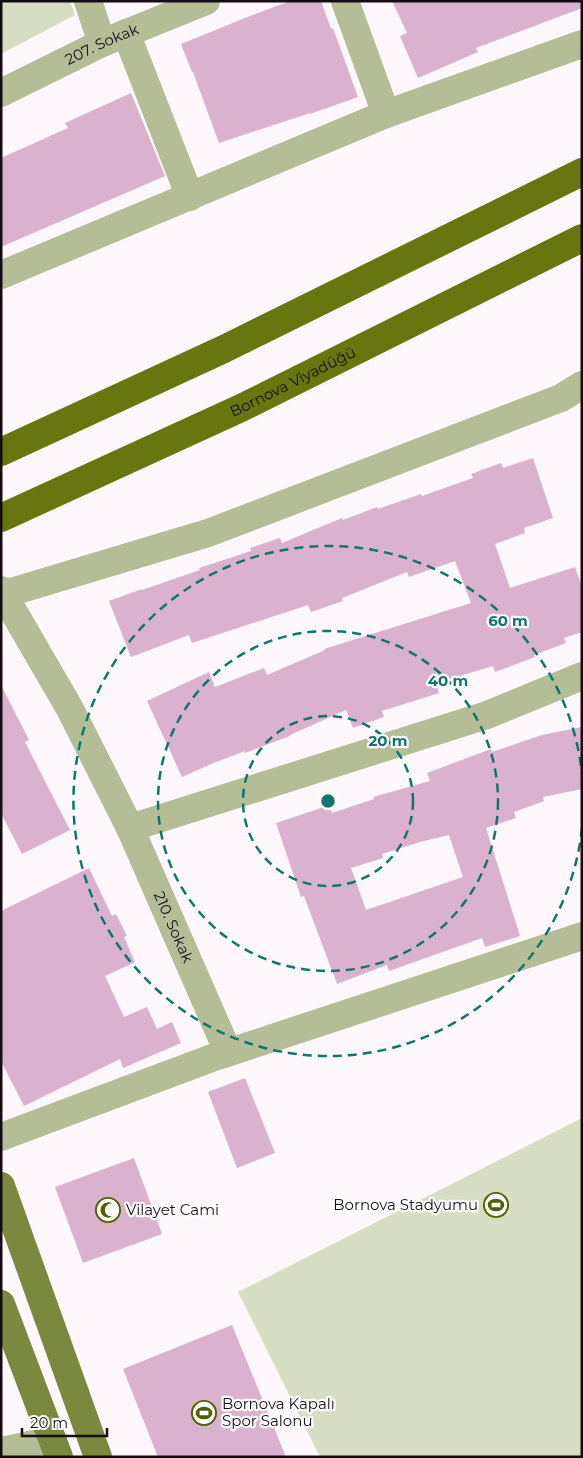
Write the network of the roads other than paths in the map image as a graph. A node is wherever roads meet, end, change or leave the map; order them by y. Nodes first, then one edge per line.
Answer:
1 (88, 1) edge
2 (206, 1) edge
3 (345, 1) edge
4 (114, 38) junction
5 (582, 44) edge
6 (1, 93) edge
7 (386, 114) junction
8 (582, 172) edge
9 (190, 196) junction
10 (582, 238) edge
11 (1, 275) edge
12 (582, 385) edge
13 (1, 452) edge
14 (1, 518) edge
15 (2, 593) edge
16 (582, 676) edge
17 (130, 828) junction
18 (582, 936) edge
19 (221, 1055) junction
20 (1, 1137) edge
21 (1, 1186) edge
22 (1, 1304) edge
23 (55, 1448) edge
24 (1, 1451) edge
25 (98, 1457) edge

1 - 4 street
2 - 4 street, 207. Sokak
3 - 7 street
4 - 6 street, 207. Sokak
4 - 9 street
5 - 7 street
7 - 9 street
8 - 13 highway
9 - 11 street
10 - 14 highway, Bornova Viyadüğü
12 - 15 street
15 - 17 street, 210. Sokak
16 - 17 street
17 - 19 street, 210. Sokak
18 - 19 street
19 - 20 street
21 - 25 main road
22 - 23 main road
23 - 24 street

